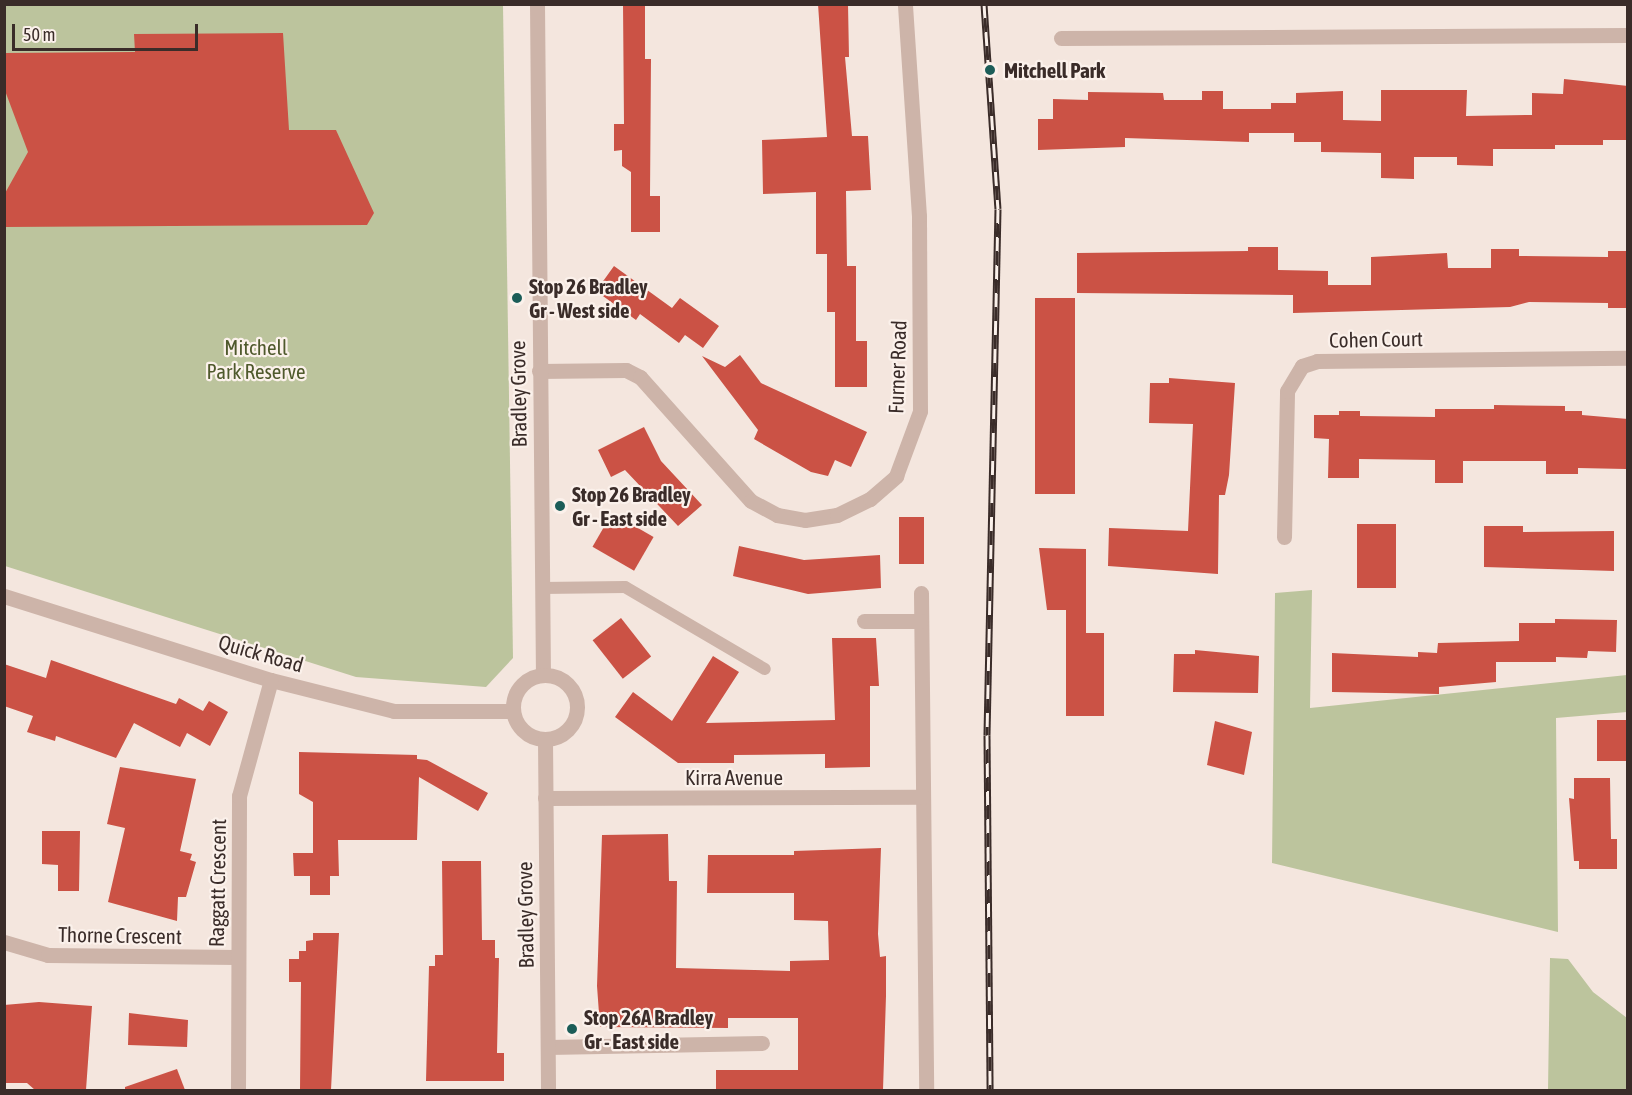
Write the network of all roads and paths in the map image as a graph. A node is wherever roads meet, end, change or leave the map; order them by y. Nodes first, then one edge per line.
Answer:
1 (537, 4) edge
2 (905, 4) edge
3 (1628, 35) edge
4 (1061, 38) dead end
5 (1628, 358) edge
6 (539, 371) junction
7 (1284, 537) dead end
8 (542, 588) junction
9 (921, 593) dead end
10 (4, 596) edge
11 (864, 621) dead end
12 (921, 621) junction
13 (765, 669) dead end
14 (543, 675) junction
15 (271, 680) junction
16 (512, 711) junction
17 (545, 740) junction
18 (923, 797) junction
19 (545, 798) junction
20 (4, 942) edge
21 (237, 957) junction
22 (762, 1043) dead end
23 (548, 1047) junction
24 (238, 1090) edge
25 (548, 1090) edge
26 (926, 1090) edge

1 - 6 street, Bradley Grove
2 - 6 street, Furner Road
3 - 4 street
5 - 7 street, Cohen Court
6 - 8 street, Bradley Grove
8 - 13 lane
8 - 14 street, Bradley Grove
9 - 12 street
10 - 15 street, Quick Road
11 - 12 street
12 - 18 street
14 - 16 street
14 - 17 street
15 - 16 street, Quick Road
15 - 21 street, Raggatt Crescent
16 - 17 street
17 - 19 street, Bradley Grove
18 - 19 street, Kirra Avenue
18 - 26 street
19 - 23 street, Bradley Grove
20 - 21 street, Thorne Crescent
21 - 24 street, Raggatt Crescent
22 - 23 street
23 - 25 street, Bradley Grove

